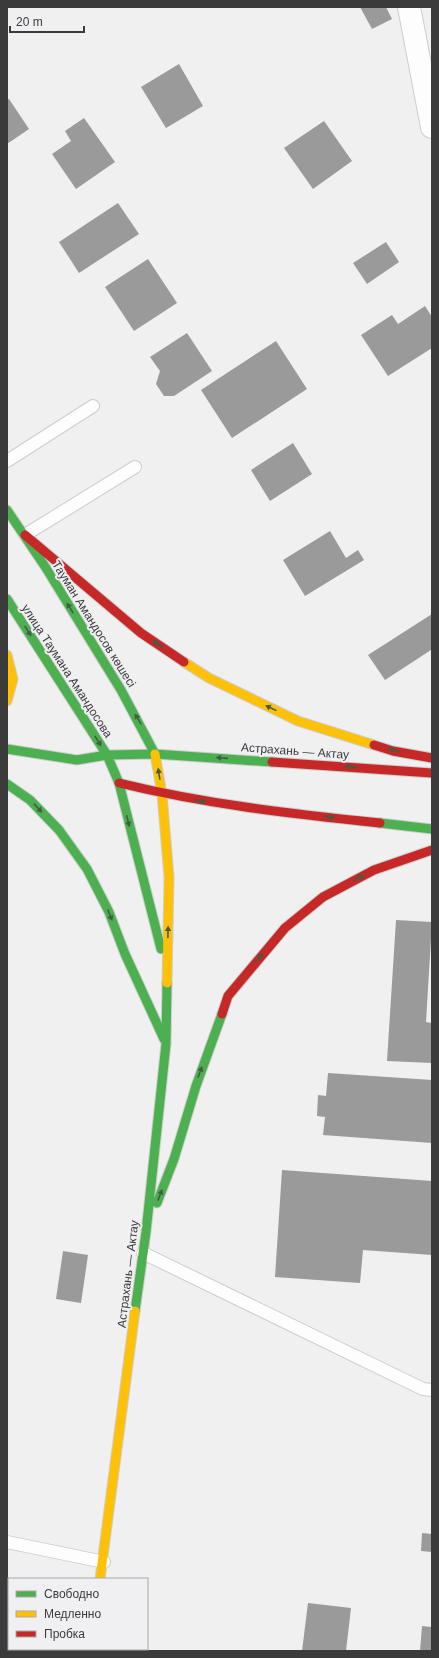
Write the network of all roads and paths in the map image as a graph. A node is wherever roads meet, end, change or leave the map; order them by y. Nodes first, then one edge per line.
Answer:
1 (409, 8) edge
2 (432, 127) edge
3 (93, 406) dead end
4 (7, 461) edge
5 (135, 467) dead end
6 (7, 510) edge
7 (25, 536) junction
8 (7, 599) edge
9 (7, 655) edge
10 (7, 701) edge
11 (7, 749) edge
12 (155, 754) junction
13 (107, 756) junction
14 (432, 758) edge
15 (77, 760) junction
16 (91, 768) dead end
17 (432, 773) edge
18 (105, 775) dead end
19 (119, 783) junction
20 (7, 784) edge
21 (162, 794) junction
22 (432, 829) edge
23 (432, 850) edge
24 (168, 971) junction
25 (166, 1044) junction
26 (146, 1232) junction
27 (143, 1253) junction
28 (432, 1390) edge
29 (7, 1542) edge
30 (104, 1562) junction
31 (100, 1578) edge

1 - 2 street
3 - 4 lane
5 - 7 lane
6 - 7 main road, Тауман Амандосов көшесі
12 -> 7 main road, Тауман Амандосов көшесі
14 -> 7 main road
8 -> 13 main road, улица Таумана Амандосова
9 - 10 main road
11 - 15 main road
12 - 13 main road, Астрахань — Актау
17 -> 12 main road, Астрахань — Актау
21 -> 12 main road, Астрахань — Актау
13 - 15 main road
13 - 19 main road, Астрахань — Актау
15 - 16 main road
18 - 19 main road
19 - 21 main road
19 -> 24 main road, Астрахань — Актау
20 -> 25 main road
21 -> 22 main road
24 -> 21 main road, Астрахань — Актау
26 -> 23 main road
24 - 25 main road, Астрахань — Актау
25 - 26 main road, Астрахань — Актау
26 - 27 main road, Астрахань — Актау
27 - 28 lane
27 - 30 main road, Астрахань — Актау
29 - 30 lane
30 - 31 main road, Астрахань — Актау

